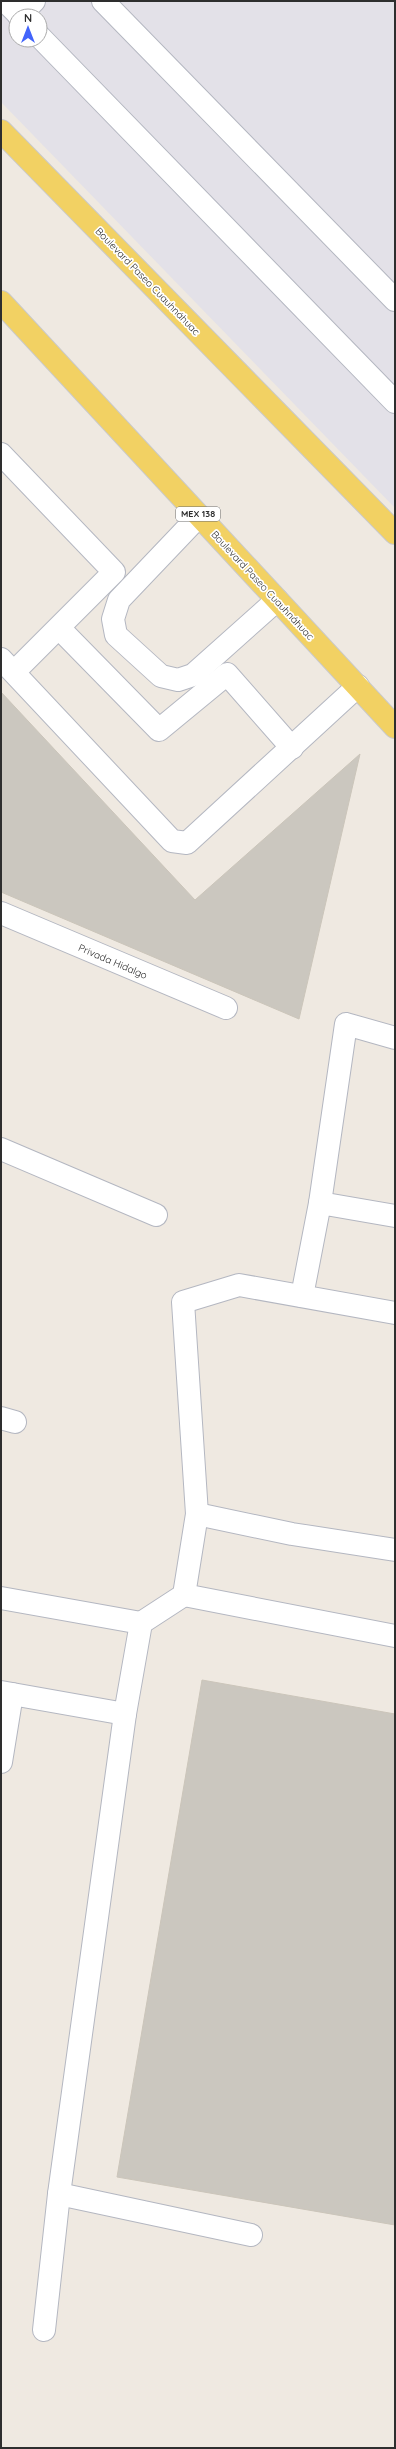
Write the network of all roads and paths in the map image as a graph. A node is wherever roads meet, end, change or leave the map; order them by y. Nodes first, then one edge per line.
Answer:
1 (103, 1) edge
2 (48, 45) edge
3 (1, 131) edge
4 (395, 300) edge
5 (1, 302) edge
6 (395, 402) edge
7 (1, 454) edge
8 (199, 516) junction
9 (395, 533) edge
10 (277, 600) junction
11 (59, 628) junction
12 (8, 666) edge
13 (358, 686) junction
14 (395, 727) edge
15 (292, 748) junction
16 (1, 913) edge
17 (226, 1008) dead end
18 (395, 1038) edge
19 (1, 1148) edge
20 (320, 1203) junction
21 (156, 1215) dead end
22 (395, 1216) edge
23 (302, 1296) junction
24 (395, 1313) edge
25 (197, 1514) junction
26 (395, 1550) edge
27 (184, 1595) junction
28 (1, 1598) edge
29 (142, 1623) junction
30 (395, 1636) edge
31 (6, 1693) edge
32 (126, 1714) junction
33 (1, 1762) edge
34 (59, 2194) junction
35 (251, 2235) dead end
36 (44, 2330) dead end

1 - 4 street
2 - 6 street
3 - 9 main road, Boulevard Paseo Cuauhnáhuac
5 - 8 main road, Boulevard Paseo Cuauhnáhuac / MEX 138
7 - 11 street
8 - 10 main road, Boulevard Paseo Cuauhnáhuac / MEX 138
8 - 10 street
10 - 13 main road, Boulevard Paseo Cuauhnáhuac / MEX 138
11 - 12 street
11 - 15 street
12 - 15 street
13 - 14 main road, Boulevard Paseo Cuauhnáhuac / MEX 138
13 - 15 street
16 - 17 street, Privada Hidalgo
18 - 20 street
19 - 21 street
20 - 22 street
20 - 23 street
23 - 24 street
23 - 25 street
25 - 26 street
25 - 27 street
27 - 29 street
27 - 30 street
28 - 29 street
29 - 32 street
31 - 32 street
31 - 33 street
32 - 34 street
34 - 35 street
34 - 36 street

